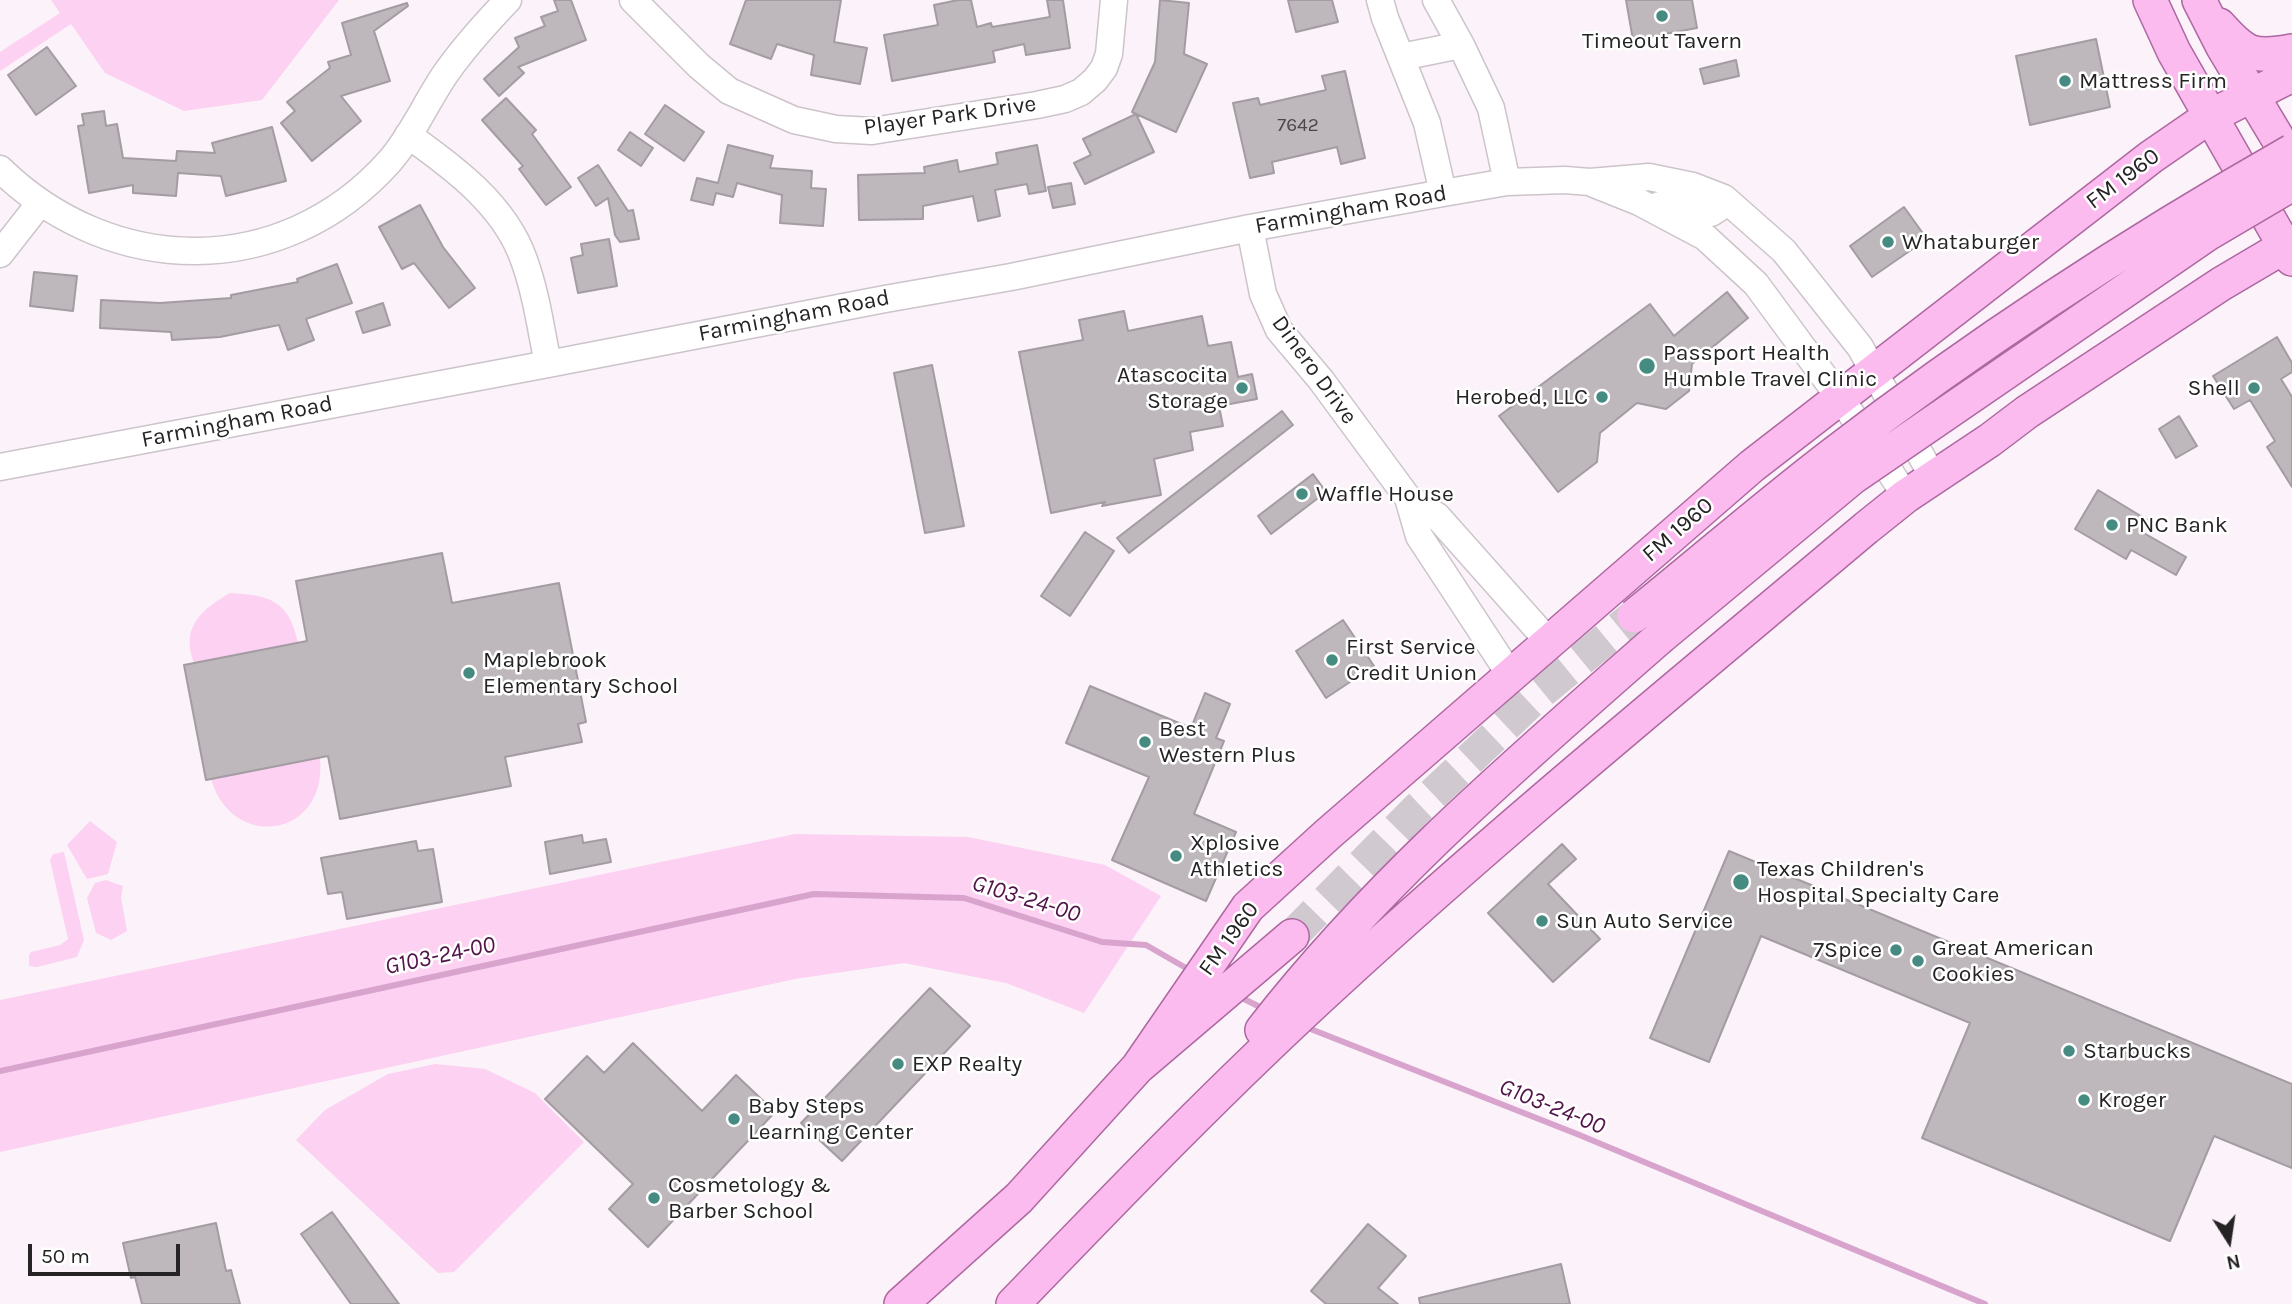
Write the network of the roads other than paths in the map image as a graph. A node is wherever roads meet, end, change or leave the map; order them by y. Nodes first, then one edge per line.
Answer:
1 (508, 0) edge
2 (633, 0) edge
3 (1114, 0) edge
4 (1380, 0) edge
5 (1436, 0) edge
6 (2150, 0) edge
7 (2201, 3) edge
8 (1461, 45) junction
9 (2292, 51) edge
10 (1401, 57) junction
11 (2292, 75) edge
12 (2252, 94) junction
13 (2209, 117) junction
14 (408, 135) junction
15 (2292, 151) edge
16 (2292, 162) edge
17 (0, 169) edge
18 (1507, 182) junction
19 (1590, 182) junction
20 (2292, 184) edge
21 (1443, 193) junction
22 (1639, 202) junction
23 (1728, 202) junction
24 (40, 203) junction
25 (1250, 228) junction
26 (2289, 249) edge
27 (0, 254) edge
28 (548, 364) junction
29 (1875, 372) junction
30 (1840, 398) junction
31 (0, 467) edge
32 (1933, 477) junction
33 (1906, 496) junction
34 (1408, 498) junction
35 (1634, 616) tunnel mouth
36 (1549, 642) junction
37 (1511, 676) junction
38 (1292, 936) tunnel mouth
39 (1321, 978) junction
40 (1130, 1077) junction
41 (901, 1304) edge
42 (1013, 1304) edge

1 - 14 street
2 - 3 street, Player Park Drive
4 - 10 street
5 - 8 street
6 - 13 main road
7 - 9 main road
7 - 12 main road
8 - 10 street
8 - 18 street
10 - 21 street
11 - 12 main road, FM 1960 / FM 1960
12 - 13 main road, FM 1960 / FM 1960
12 - 16 main road
13 - 26 main road
13 - 29 main road, FM 1960 / FM 1960
14 - 24 street
14 - 28 street
15 - 35 main road, FM 1960, bridge
17 - 24 street
18 - 19 street, Farmingham Road
18 - 21 street, Farmingham Road
19 - 22 street, Farmingham Road
19 - 23 street, Farmingham Road
20 - 39 main road, bridge
21 - 25 street, Farmingham Road
22 - 23 street
22 - 30 street, Farmingham Road
23 - 29 street, Farmingham Road
24 - 27 street
25 - 28 street, Farmingham Road
25 - 34 street, Dinero Drive
26 - 32 main road
28 - 31 street, Farmingham Road
29 - 30 main road, FM 1960 / FM 1960
29 - 32 street, Farmingham Road
30 - 33 street, Farmingham Road
30 - 36 main road, FM 1960 / FM 1960
32 - 33 main road
33 - 39 main road
34 - 36 street, Dinero Drive
34 - 37 street, Dinero Drive
36 - 37 main road, FM 1960 / FM 1960
37 - 40 main road, FM 1960 / FM 1960
38 - 40 main road, FM 1960
39 - 42 main road
40 - 41 main road, FM 1960 / FM 1960

